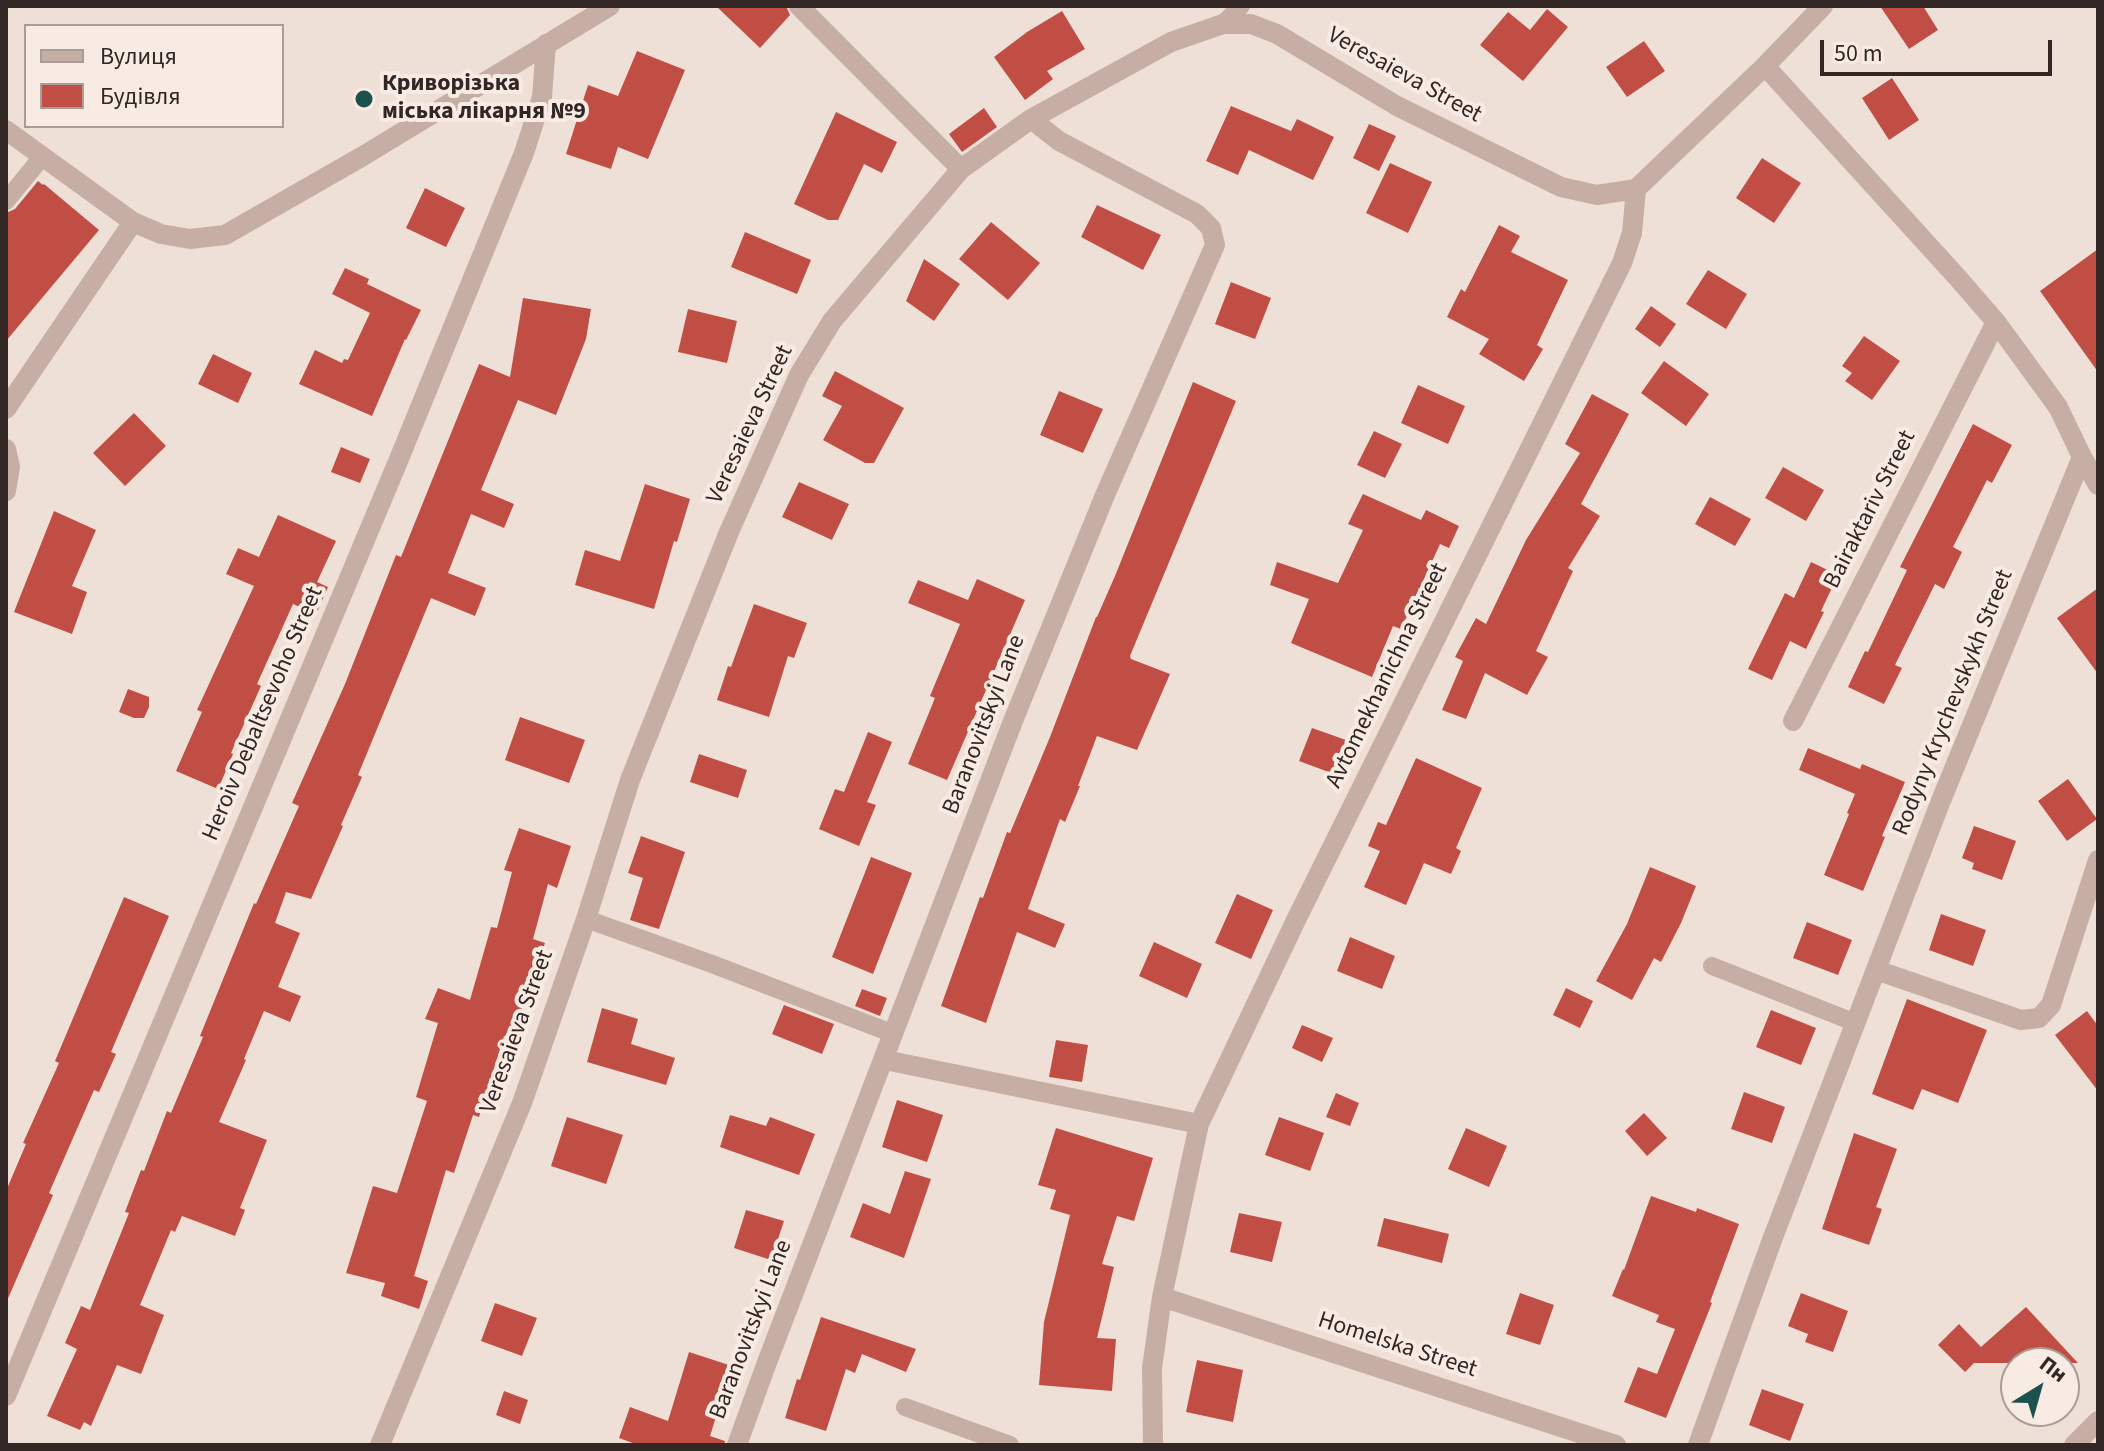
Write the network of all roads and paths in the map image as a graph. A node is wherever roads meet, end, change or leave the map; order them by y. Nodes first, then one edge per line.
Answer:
1 (610, 6) edge
2 (799, 6) edge
3 (1241, 6) edge
4 (1823, 6) edge
5 (1223, 24) junction
6 (546, 44) junction
7 (1765, 66) junction
8 (1031, 119) junction
9 (6, 130) edge
10 (42, 157) junction
11 (961, 169) junction
12 (1636, 189) junction
13 (6, 201) edge
14 (133, 222) junction
15 (1996, 322) junction
16 (6, 409) edge
17 (6, 449) edge
18 (2082, 457) junction
19 (2098, 485) edge
20 (6, 491) edge
21 (1793, 721) dead end
22 (2098, 860) edge
23 (586, 919) junction
24 (1712, 966) dead end
25 (1876, 970) junction
26 (1856, 1023) junction
27 (894, 1034) junction
28 (885, 1060) junction
29 (1199, 1124) junction
30 (1162, 1297) junction
31 (6, 1396) edge
32 (905, 1407) dead end
33 (2098, 1421) edge
34 (380, 1445) edge
35 (737, 1445) edge
36 (1010, 1445) edge
37 (1153, 1445) edge
38 (1616, 1445) edge
39 (1698, 1445) edge
40 (2074, 1445) edge

1 - 6 street
2 - 11 street
3 - 5 lane
4 - 7 street
5 - 8 street, Veresaieva Street
5 - 12 street, Veresaieva Street
6 - 14 street
6 - 31 street, Heroiv Debaltsevoho Street
7 - 12 street
7 - 15 street
8 - 11 street, Veresaieva Street
8 - 27 street, Baranovitskyi Lane
9 - 10 street
10 - 13 lane
10 - 14 street
11 - 23 street, Veresaieva Street
12 - 29 street, Avtomekhanichna Street
14 - 16 street
15 - 18 street
15 - 21 street, Bairaktariv Street
17 - 20 street
18 - 19 street
18 - 25 street, Rodyny Krychevskykh Street
22 - 25 street
23 - 27 lane
23 - 34 street, Veresaieva Street
24 - 26 lane
25 - 26 street, Rodyny Krychevskykh Street
26 - 39 street, Rodyny Krychevskykh Street
27 - 28 street, Baranovitskyi Lane
28 - 29 street
28 - 35 street, Baranovitskyi Lane
29 - 30 street, Avtomekhanichna Street
30 - 37 street, Avtomekhanichna Street
30 - 38 street, Homelska Street
32 - 36 lane
33 - 40 street

